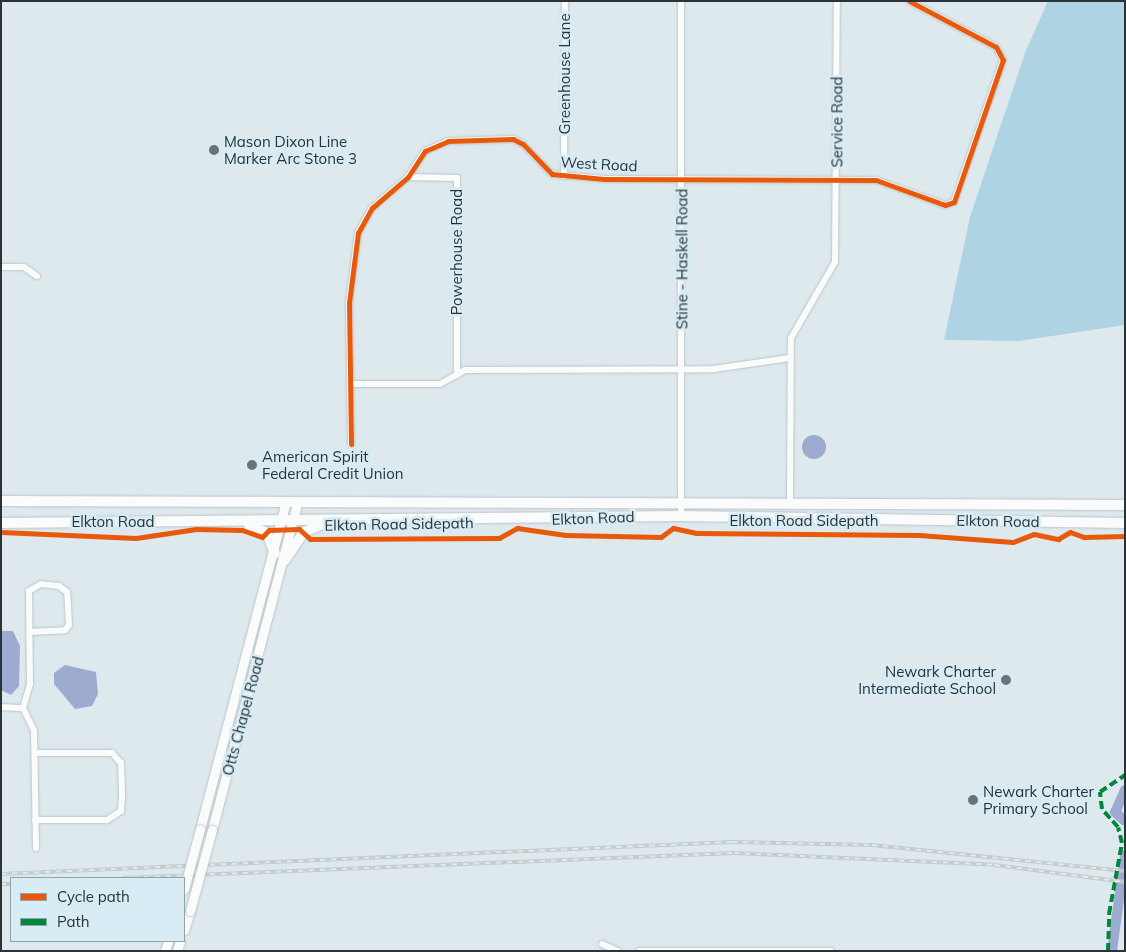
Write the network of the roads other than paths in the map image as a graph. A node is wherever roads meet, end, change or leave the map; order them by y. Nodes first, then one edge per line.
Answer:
1 (565, 1) edge
2 (681, 1) edge
3 (837, 1) edge
4 (909, 1) edge
5 (408, 176) junction
6 (564, 176) junction
7 (837, 177) junction
8 (682, 179) junction
9 (1, 267) edge
10 (37, 276) dead end
11 (789, 358) junction
12 (682, 368) junction
13 (457, 375) junction
14 (350, 384) junction
15 (350, 444) dead end
16 (1, 501) edge
17 (286, 501) junction
18 (298, 501) junction
19 (681, 502) junction
20 (790, 502) junction
21 (1125, 505) edge
22 (681, 516) junction
23 (336, 520) junction
24 (289, 521) junction
25 (236, 522) junction
26 (1, 523) edge
27 (1125, 523) edge
28 (275, 554) junction
29 (285, 560) junction
30 (30, 632) junction
31 (1, 707) edge
32 (23, 708) junction
33 (35, 754) junction
34 (35, 820) junction
35 (36, 848) dead end
36 (185, 885) edge
37 (185, 927) edge
38 (602, 944) dead end
39 (618, 951) edge
40 (640, 951) edge
41 (831, 951) edge

1 - 6 street, Greenhouse Lane
2 - 8 street, Stine - Haskell Road
3 - 7 street, Service Road
4 - 7 street, West Road
5 - 6 street, West Road
5 - 13 street, Powerhouse Road
5 - 14 street, West Road
6 - 8 street, West Road
7 - 8 street, West Road
7 - 11 street, Service Road
8 - 12 street, Stine - Haskell Road
9 - 10 street
11 - 12 street
11 - 20 street, Service Road
12 - 13 street
12 - 19 street, Stine - Haskell Road
13 - 14 street
14 - 15 street, West Road
16 - 17 main road, Elkton Road
17 - 18 main road, Elkton Road
17 - 24 main road, Otts Chapel Road
18 - 19 main road, Elkton Road
18 - 24 main road, Otts Chapel Road
19 - 20 main road, Elkton Road
19 - 22 street, Stine - Haskell Road
20 - 21 main road, Elkton Road
22 - 23 main road, Elkton Road
22 - 27 main road, Elkton Road
23 - 24 main road, Elkton Road
23 - 29 main road
24 - 25 main road, Elkton Road
24 - 28 main road, Otts Chapel Road
24 - 29 main road, Otts Chapel Road
25 - 26 main road, Elkton Road
25 - 28 main road
28 - 36 main road, Otts Chapel Road, bridge
29 - 37 main road, Otts Chapel Road, bridge
30 - 30 street
30 - 32 street
31 - 32 street
32 - 33 street
33 - 34 street
33 - 34 street
34 - 35 street
38 - 39 street
40 - 41 street

